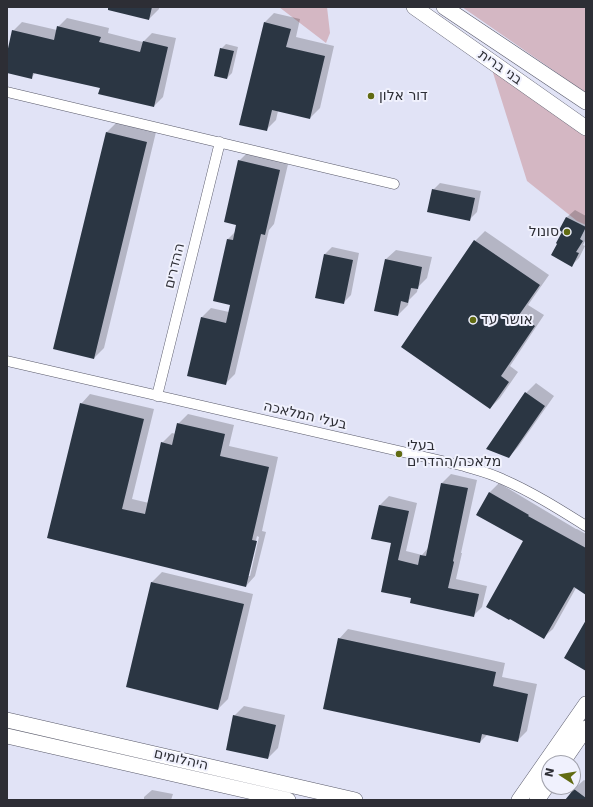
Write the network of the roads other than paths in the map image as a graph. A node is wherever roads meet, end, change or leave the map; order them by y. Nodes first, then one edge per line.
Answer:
1 (414, 7) edge
2 (444, 7) edge
3 (7, 92) edge
4 (586, 102) edge
5 (586, 128) edge
6 (220, 142) junction
7 (394, 184) dead end
8 (7, 361) edge
9 (157, 396) junction
10 (586, 526) edge
11 (586, 704) edge
12 (7, 720) edge
13 (586, 728) edge
14 (7, 736) edge
15 (567, 755) edge
16 (288, 800) edge
17 (355, 800) edge
18 (519, 800) edge

1 - 5 street, בני ברית
2 - 4 street, בני ברית
3 - 6 street
6 - 7 street
6 - 9 street, ההדרים
8 - 9 street, בעלי המלאכה
9 - 10 street, בעלי המלאכה
11 - 18 street
12 - 17 street, היהלומים
13 - 15 street
14 - 16 street, היהלומים

